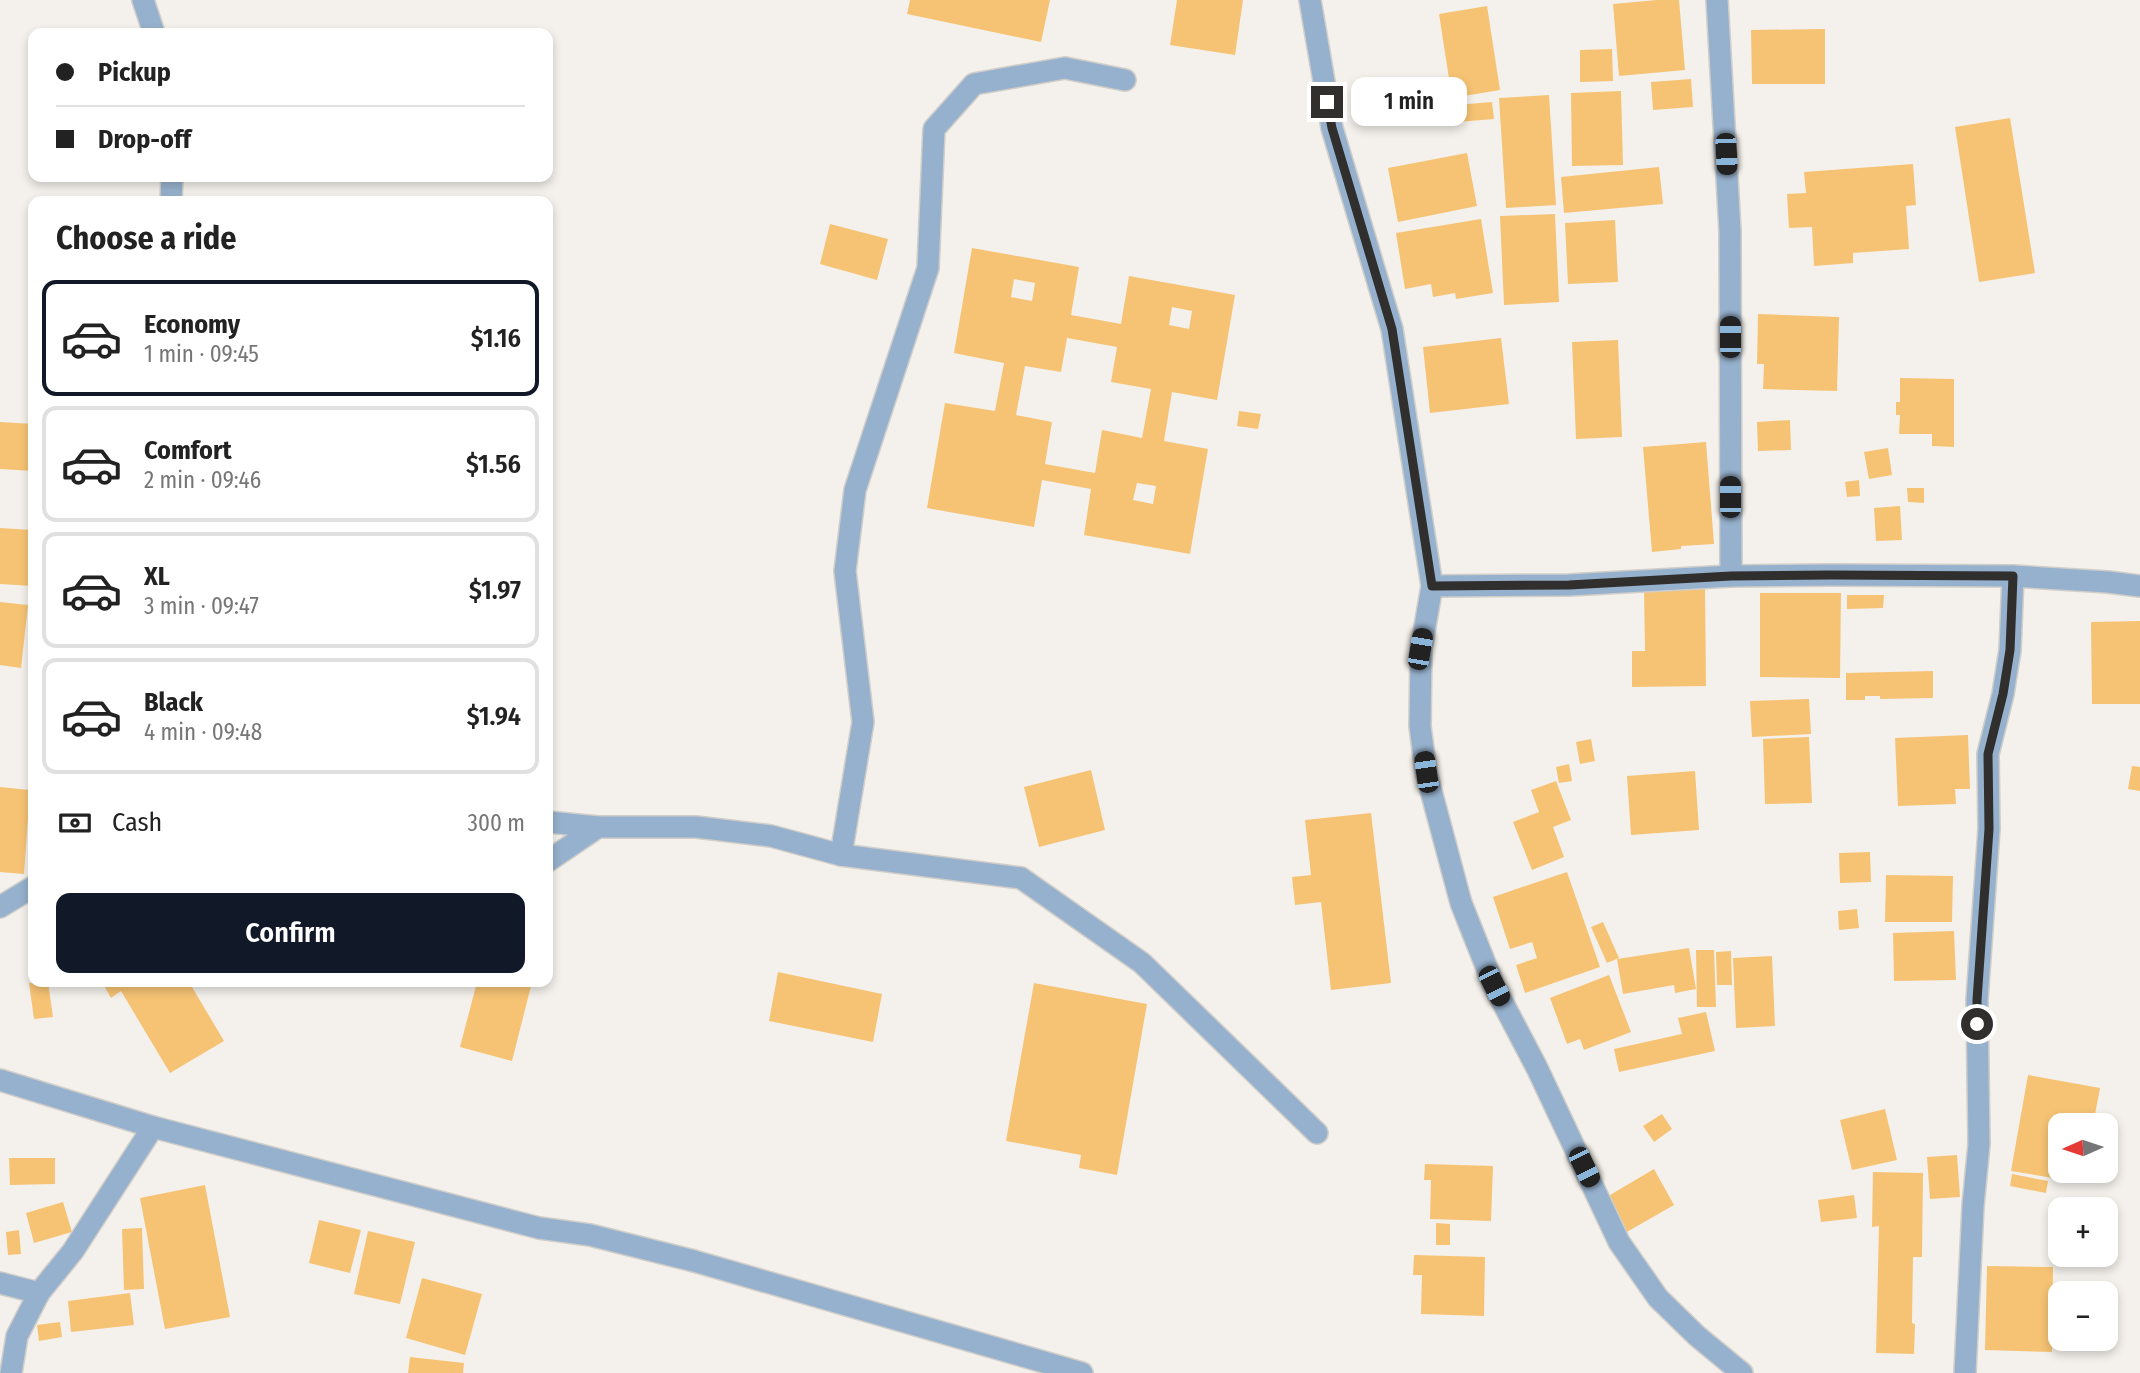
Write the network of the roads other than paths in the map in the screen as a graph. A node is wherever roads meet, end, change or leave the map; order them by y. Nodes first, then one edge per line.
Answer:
1 (143, 0) edge
2 (1310, 0) edge
3 (1717, 0) edge
4 (152, 28) edge
5 (1125, 80) dead end
6 (1731, 576) junction
7 (2013, 576) junction
8 (1432, 586) junction
9 (2140, 586) edge
10 (553, 822) edge
11 (598, 827) junction
12 (841, 855) junction
13 (553, 858) edge
14 (28, 890) edge
15 (0, 907) edge
16 (0, 1080) edge
17 (153, 1127) junction
18 (1317, 1133) dead end
19 (0, 1283) edge
20 (39, 1293) junction
21 (11, 1373) edge
22 (1082, 1373) edge
23 (1742, 1373) edge
24 (1965, 1373) edge

1 - 4 street
2 - 8 street
3 - 6 street
5 - 12 street
6 - 7 street
6 - 8 street
7 - 9 street
7 - 24 street
8 - 23 street
10 - 11 street
11 - 12 street
11 - 13 street
12 - 18 street
14 - 15 street
16 - 17 street
17 - 20 street
17 - 22 street
19 - 20 street
20 - 21 street

